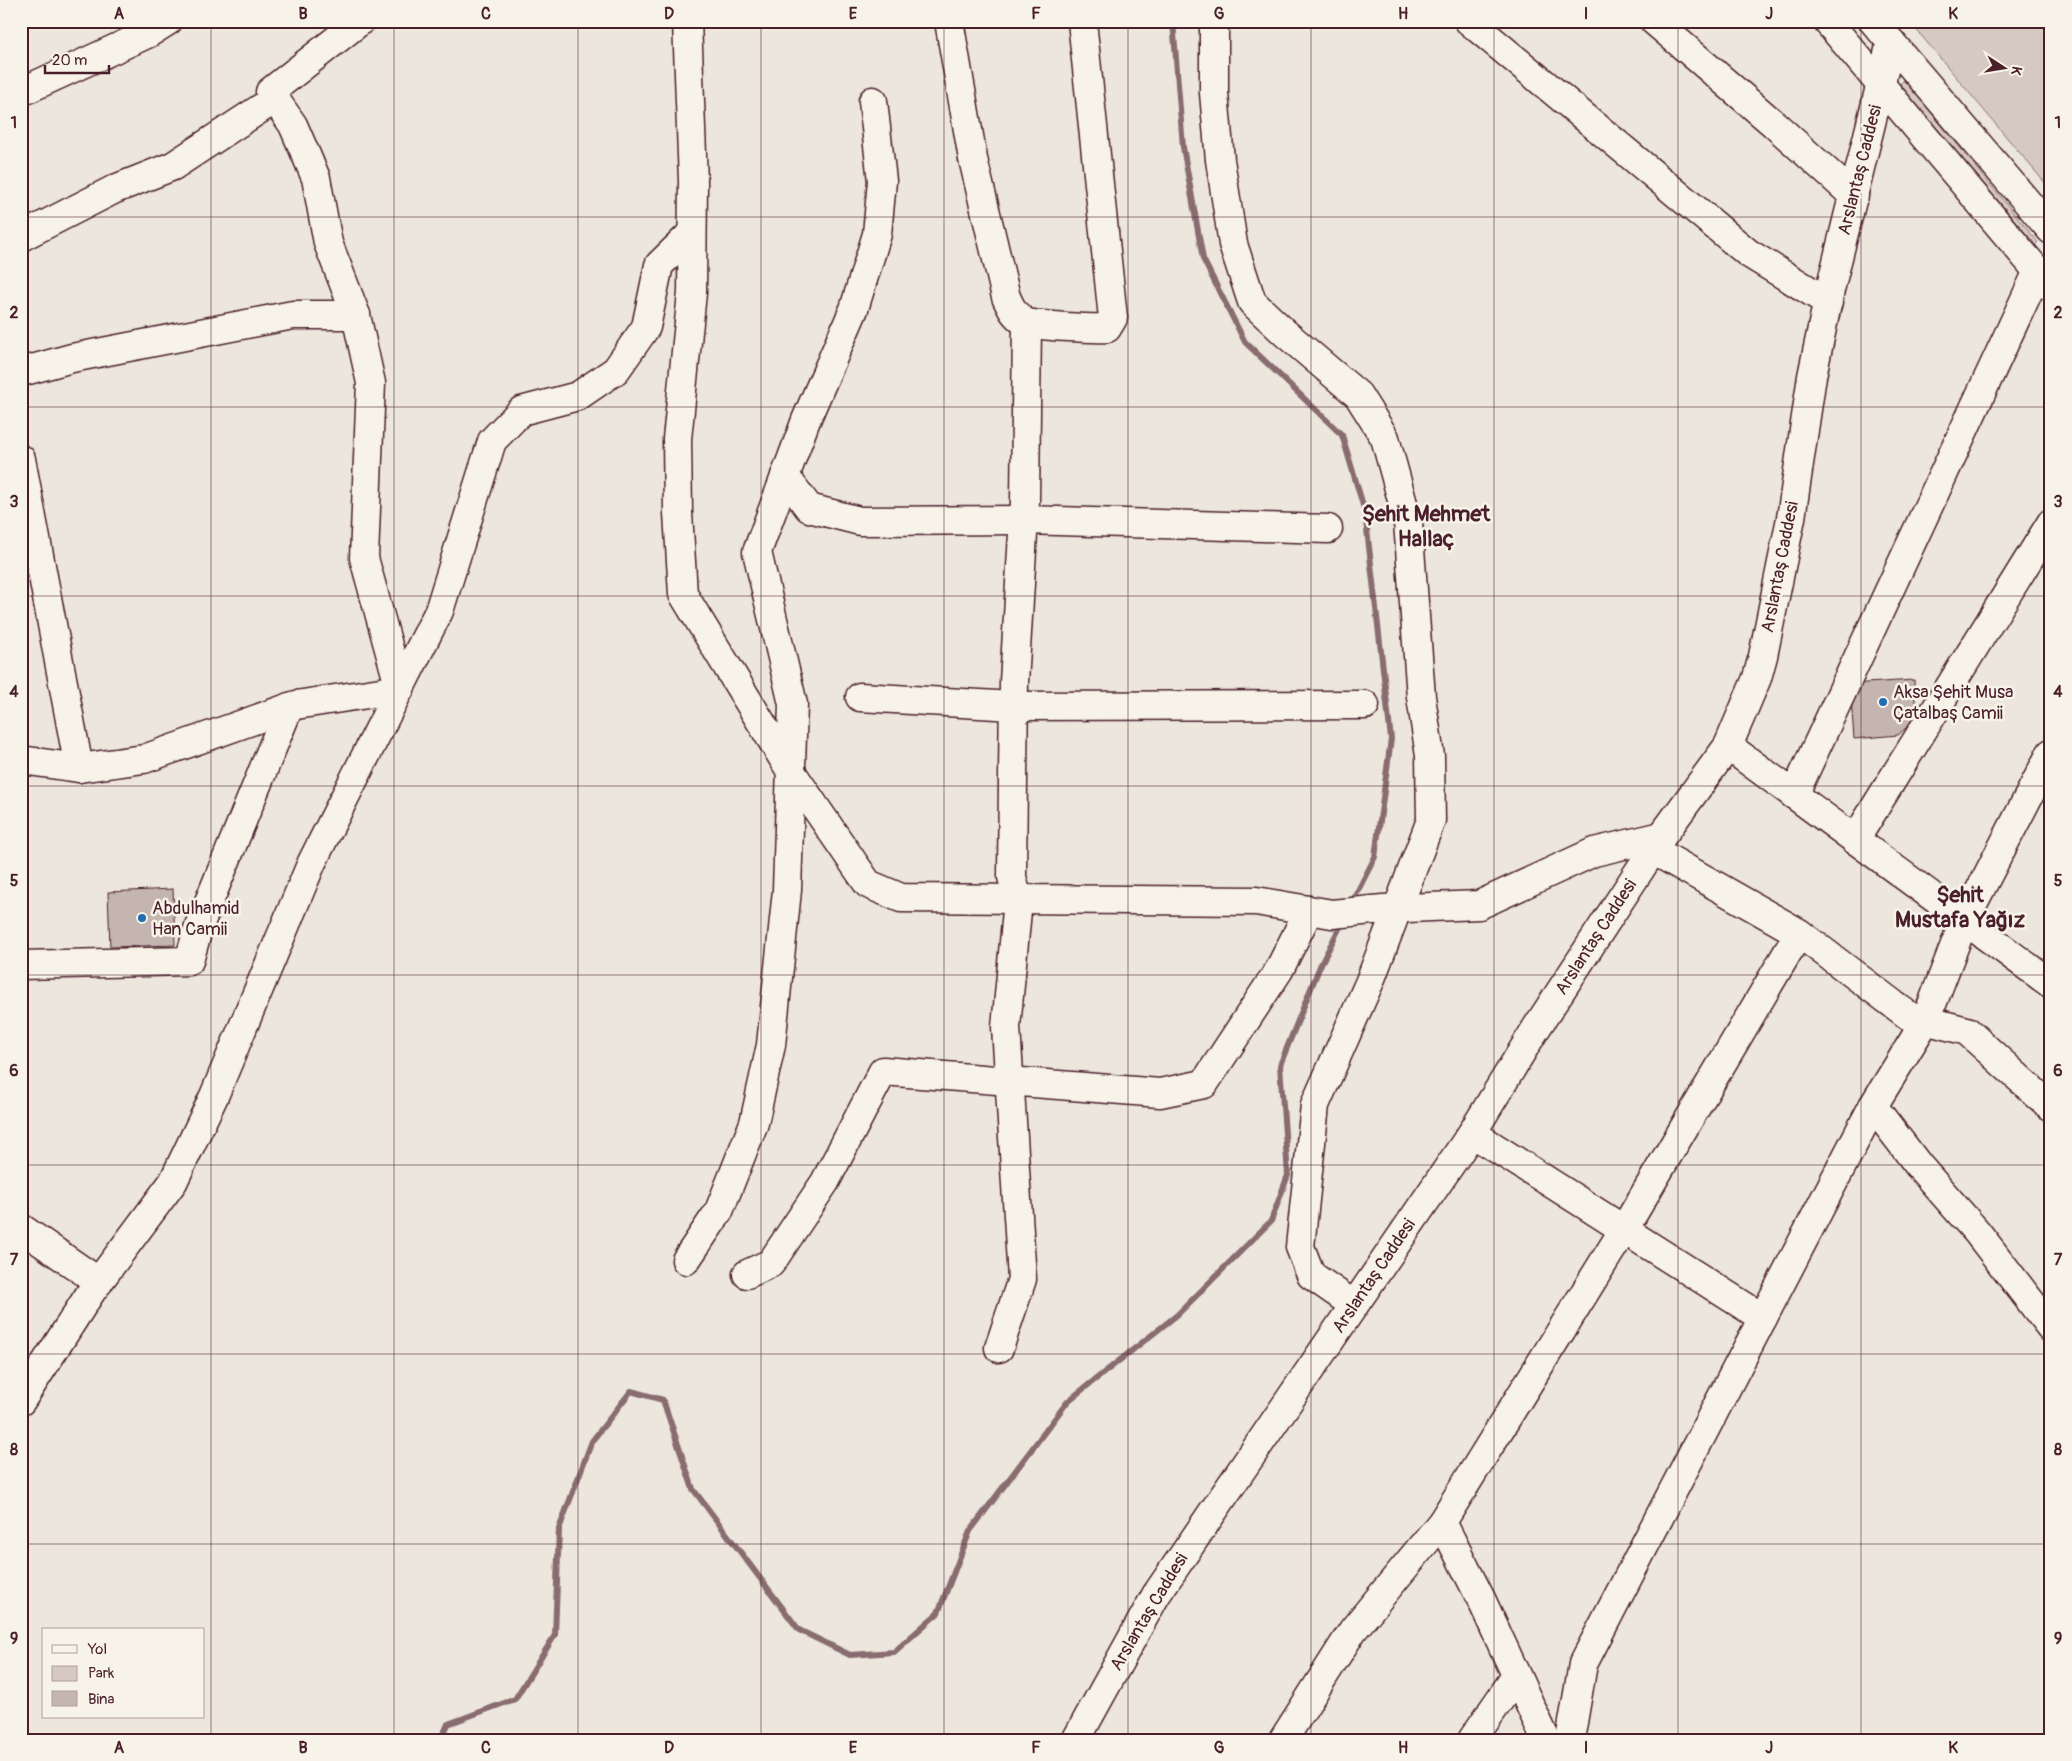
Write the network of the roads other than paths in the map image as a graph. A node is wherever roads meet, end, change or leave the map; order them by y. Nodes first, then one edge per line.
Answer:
1 (168, 21) edge
2 (360, 21) edge
3 (687, 21) edge
4 (949, 21) edge
5 (1082, 21) edge
6 (1214, 21) edge
7 (1469, 21) edge
8 (1654, 21) edge
9 (1827, 21) edge
10 (1872, 21) edge
11 (1891, 42) junction
12 (1880, 85) junction
13 (21, 92) edge
14 (275, 99) junction
15 (873, 101) dead end
16 (1854, 196) junction
17 (2051, 230) edge
18 (692, 233) junction
19 (21, 237) edge
20 (2044, 279) edge
21 (1828, 302) junction
22 (356, 315) junction
23 (1027, 323) junction
24 (21, 372) edge
25 (21, 459) edge
26 (785, 476) junction
27 (1024, 520) junction
28 (2051, 523) edge
29 (1328, 529) dead end
30 (400, 689) junction
31 (860, 697) dead end
32 (1365, 705) dead end
33 (1014, 706) junction
34 (289, 707) junction
35 (1728, 746) junction
36 (2051, 753) edge
37 (21, 760) edge
38 (79, 768) junction
39 (792, 773) junction
40 (1794, 796) junction
41 (1855, 840) junction
42 (1658, 843) junction
43 (1018, 900) junction
44 (1390, 909) junction
45 (1320, 912) junction
46 (1964, 921) junction
47 (1799, 933) junction
48 (21, 965) edge
49 (2051, 984) edge
50 (1926, 1020) junction
51 (1010, 1082) junction
52 (1873, 1106) junction
53 (2051, 1108) edge
54 (1472, 1133) junction
55 (21, 1228) edge
56 (1623, 1231) junction
57 (686, 1260) dead end
58 (747, 1274) dead end
59 (99, 1282) junction
60 (1354, 1305) junction
61 (1763, 1318) junction
62 (2051, 1328) edge
63 (999, 1348) dead end
64 (21, 1401) edge
65 (1442, 1522) junction
66 (1516, 1676) junction
67 (1076, 1740) edge
68 (1283, 1740) edge
69 (1472, 1740) edge
70 (1546, 1740) edge
71 (1570, 1740) edge

1 - 13 street
2 - 14 street
3 - 18 street
4 - 23 street
5 - 23 street
6 - 44 street
7 - 21 street
8 - 16 street
9 - 12 street
10 - 11 street
11 - 12 street, Arslantaş Caddesi
11 - 17 street
12 - 16 street, Arslantaş Caddesi
12 - 20 street
14 - 19 street
14 - 22 street
15 - 26 street
16 - 21 street, Arslantaş Caddesi
18 - 30 street
18 - 39 street
20 - 40 street
21 - 35 street, Arslantaş Caddesi
22 - 24 street
22 - 30 street
23 - 27 street
25 - 38 street
26 - 27 street
26 - 39 street
27 - 29 street
27 - 33 street
28 - 41 street
30 - 34 street
30 - 59 street
31 - 33 street
32 - 33 street
33 - 43 street
34 - 38 street
34 - 48 street
35 - 40 street
35 - 42 street, Arslantaş Caddesi
36 - 46 street
37 - 38 street
39 - 43 street
39 - 57 street
40 - 41 street
41 - 46 street
42 - 44 street
42 - 47 street
42 - 54 street, Arslantaş Caddesi
43 - 45 street
43 - 51 street
44 - 45 street
44 - 60 street
45 - 51 street
46 - 49 street
46 - 50 street
47 - 50 street
47 - 56 street
50 - 52 street
50 - 53 street
51 - 58 street
51 - 63 street
52 - 61 street
52 - 62 street
54 - 56 street
54 - 60 street, Arslantaş Caddesi
55 - 59 street
56 - 61 street
56 - 65 street
59 - 64 street
60 - 67 street, Arslantaş Caddesi
61 - 71 street
65 - 66 street
65 - 68 street
66 - 69 street
66 - 70 street

